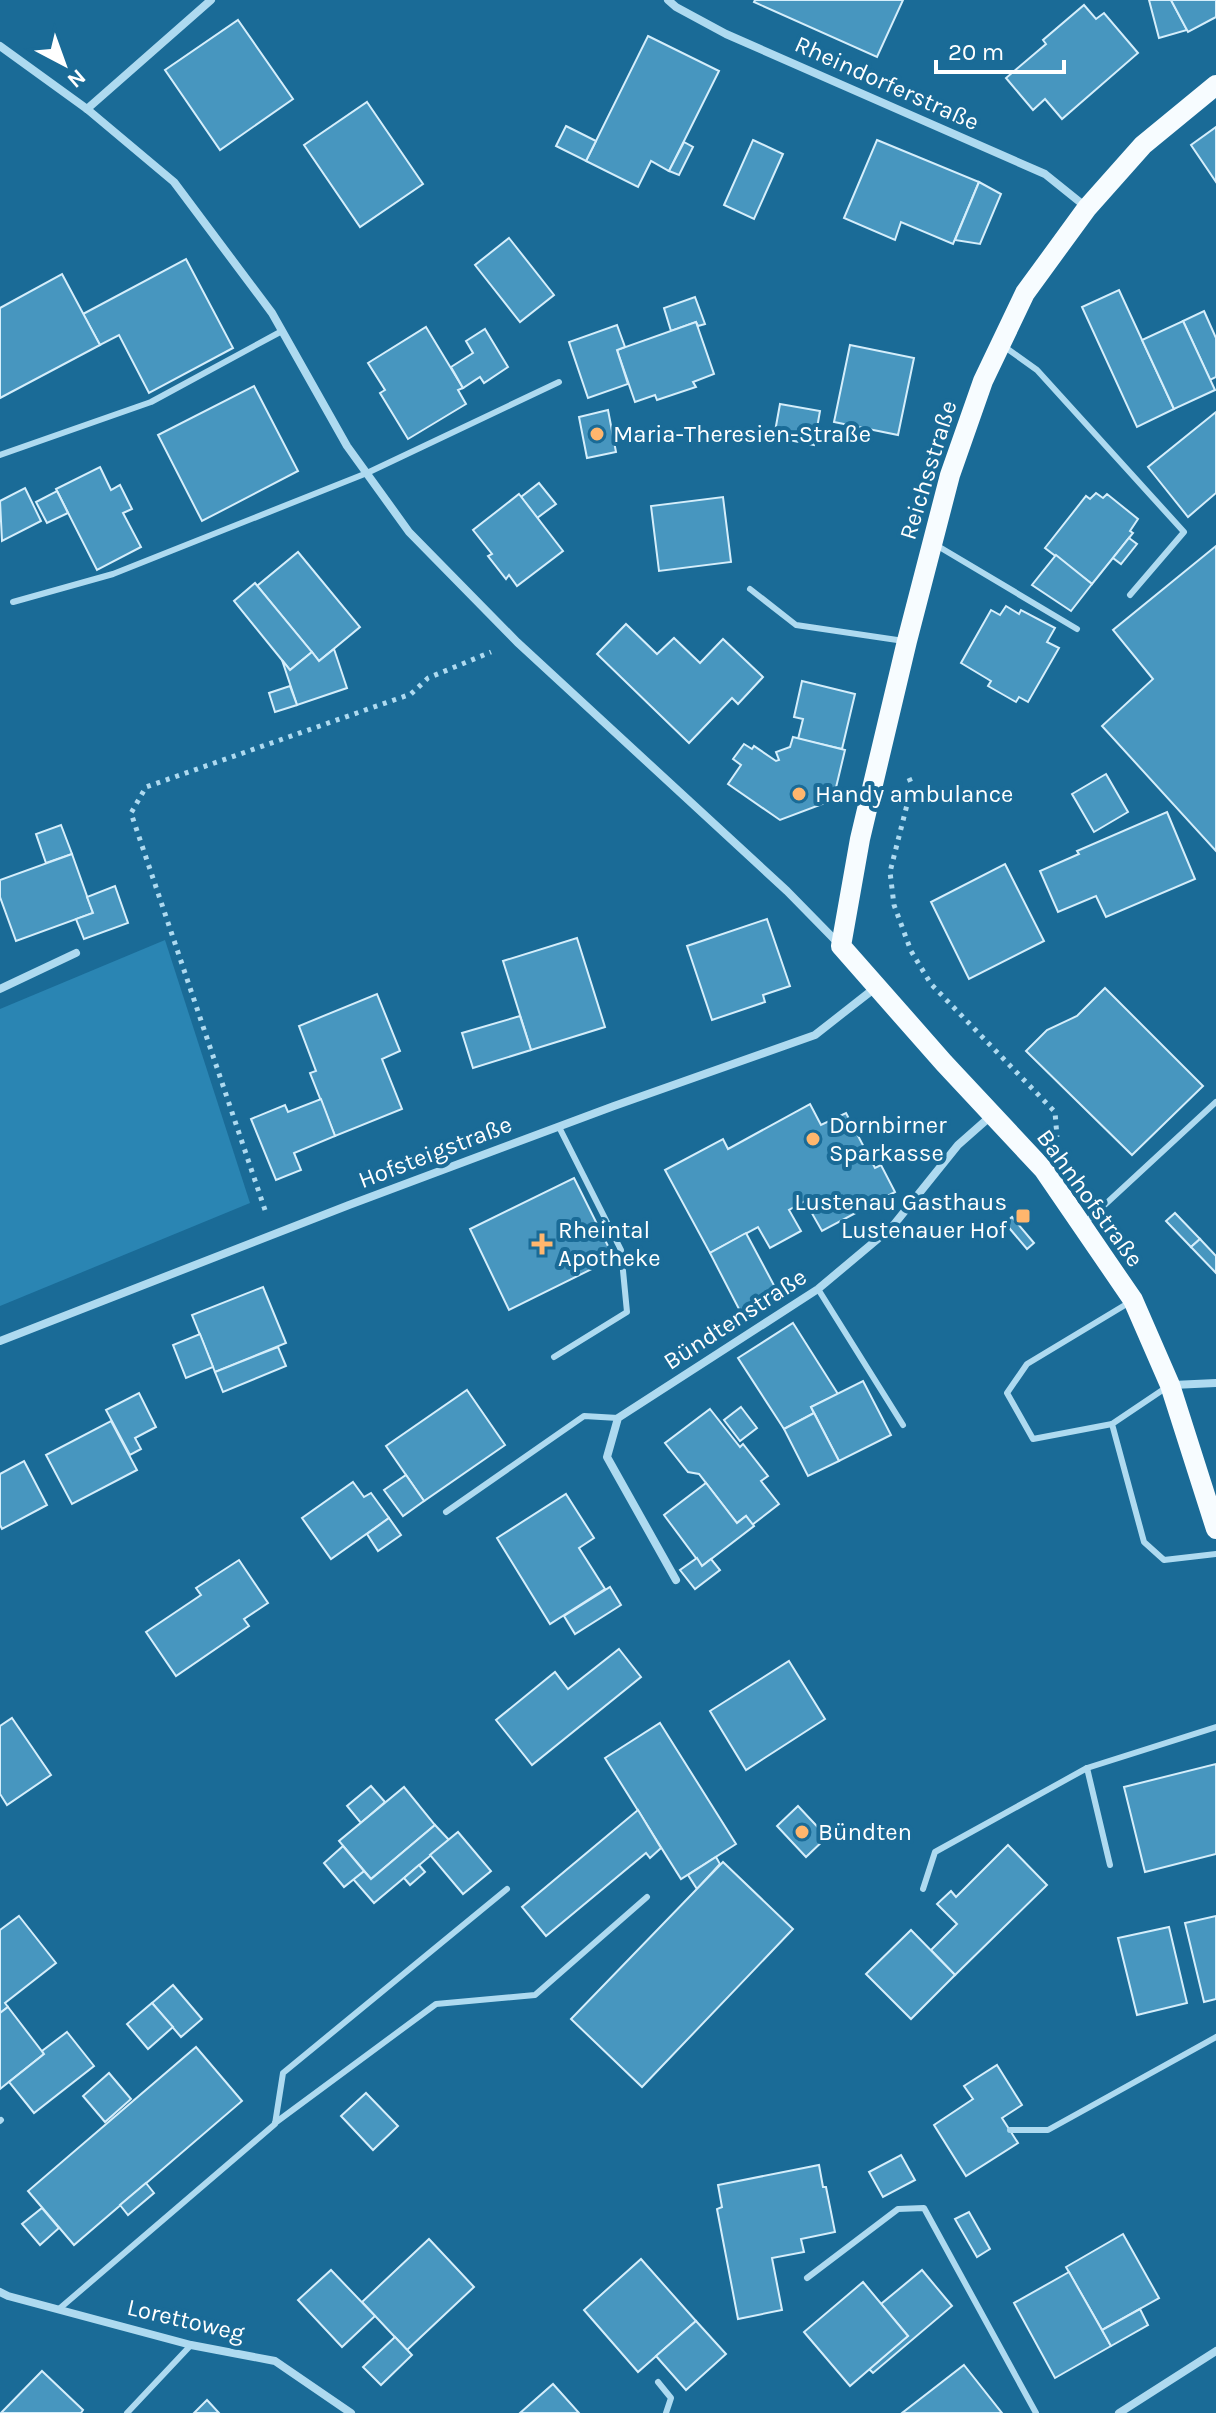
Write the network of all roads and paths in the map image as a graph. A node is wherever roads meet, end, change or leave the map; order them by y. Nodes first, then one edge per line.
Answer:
1 (211, 0) edge
2 (668, 0) edge
3 (0, 46) edge
4 (1216, 85) edge
5 (87, 109) junction
6 (1087, 208) junction
7 (282, 331) junction
8 (1000, 344) junction
9 (559, 382) dead end
10 (0, 455) edge
11 (367, 473) junction
12 (932, 543) junction
13 (750, 589) dead end
14 (1130, 595) dead end
15 (13, 602) dead end
16 (1077, 629) dead end
17 (907, 641) junction
18 (492, 652) dead end
19 (912, 785) dead end
20 (841, 946) junction
21 (76, 953) dead end
22 (876, 988) junction
23 (0, 989) edge
24 (1216, 1102) edge
25 (1055, 1112) dead end
26 (993, 1115) junction
27 (559, 1127) junction
28 (266, 1211) dead end
29 (1083, 1226) junction
30 (818, 1289) junction
31 (1133, 1300) junction
32 (0, 1341) edge
33 (554, 1357) dead end
34 (1216, 1383) edge
35 (1170, 1385) junction
36 (618, 1418) junction
37 (1112, 1424) junction
38 (903, 1425) dead end
39 (446, 1512) dead end
40 (1216, 1529) edge
41 (1216, 1554) edge
42 (676, 1580) dead end
43 (1216, 1727) edge
44 (1087, 1768) junction
45 (1110, 1865) dead end
46 (507, 1889) dead end
47 (923, 1889) dead end
48 (647, 1897) dead end
49 (1216, 2037) edge
50 (275, 2124) junction
51 (1010, 2130) dead end
52 (807, 2278) dead end
53 (0, 2292) edge
54 (59, 2309) junction
55 (191, 2345) junction
56 (1216, 2351) edge
57 (658, 2382) dead end
58 (127, 2413) edge
59 (351, 2413) edge
60 (666, 2413) edge
61 (1036, 2413) edge
62 (1119, 2413) edge

1 - 5 street
2 - 6 street, Rheindorferstraße
3 - 5 street
4 - 6 main road, Reichsstraße
5 - 7 street
6 - 8 main road, Reichsstraße
7 - 10 lane
7 - 11 street
8 - 12 main road, Reichsstraße
8 - 14 lane
9 - 11 lane
11 - 15 lane
11 - 20 street
12 - 16 lane
12 - 17 main road, Reichsstraße
13 - 17 lane
17 - 20 main road, Reichsstraße
18 - 28 path
19 - 25 path
20 - 22 main road, Bahnhofstraße
21 - 23 street
22 - 26 main road, Bahnhofstraße
22 - 27 street, Hofsteigstraße
24 - 29 lane
26 - 29 main road, Bahnhofstraße
26 - 30 street, Bündtenstraße
27 - 32 street, Hofsteigstraße
27 - 33 lane
29 - 31 main road, Bahnhofstraße
30 - 36 street, Bündtenstraße
30 - 38 lane
31 - 35 main road, Bahnhofstraße
31 - 37 lane
34 - 35 street
35 - 37 lane
35 - 40 main road, Bahnhofstraße
36 - 39 lane
36 - 42 street
37 - 41 lane
43 - 44 lane
44 - 45 lane
44 - 47 lane
46 - 50 lane
48 - 50 lane
49 - 51 lane
50 - 54 lane
52 - 61 lane
53 - 54 street, Lorettoweg
54 - 55 street, Lorettoweg
55 - 58 lane
55 - 59 street, Lorettoweg
56 - 62 street
57 - 60 lane

